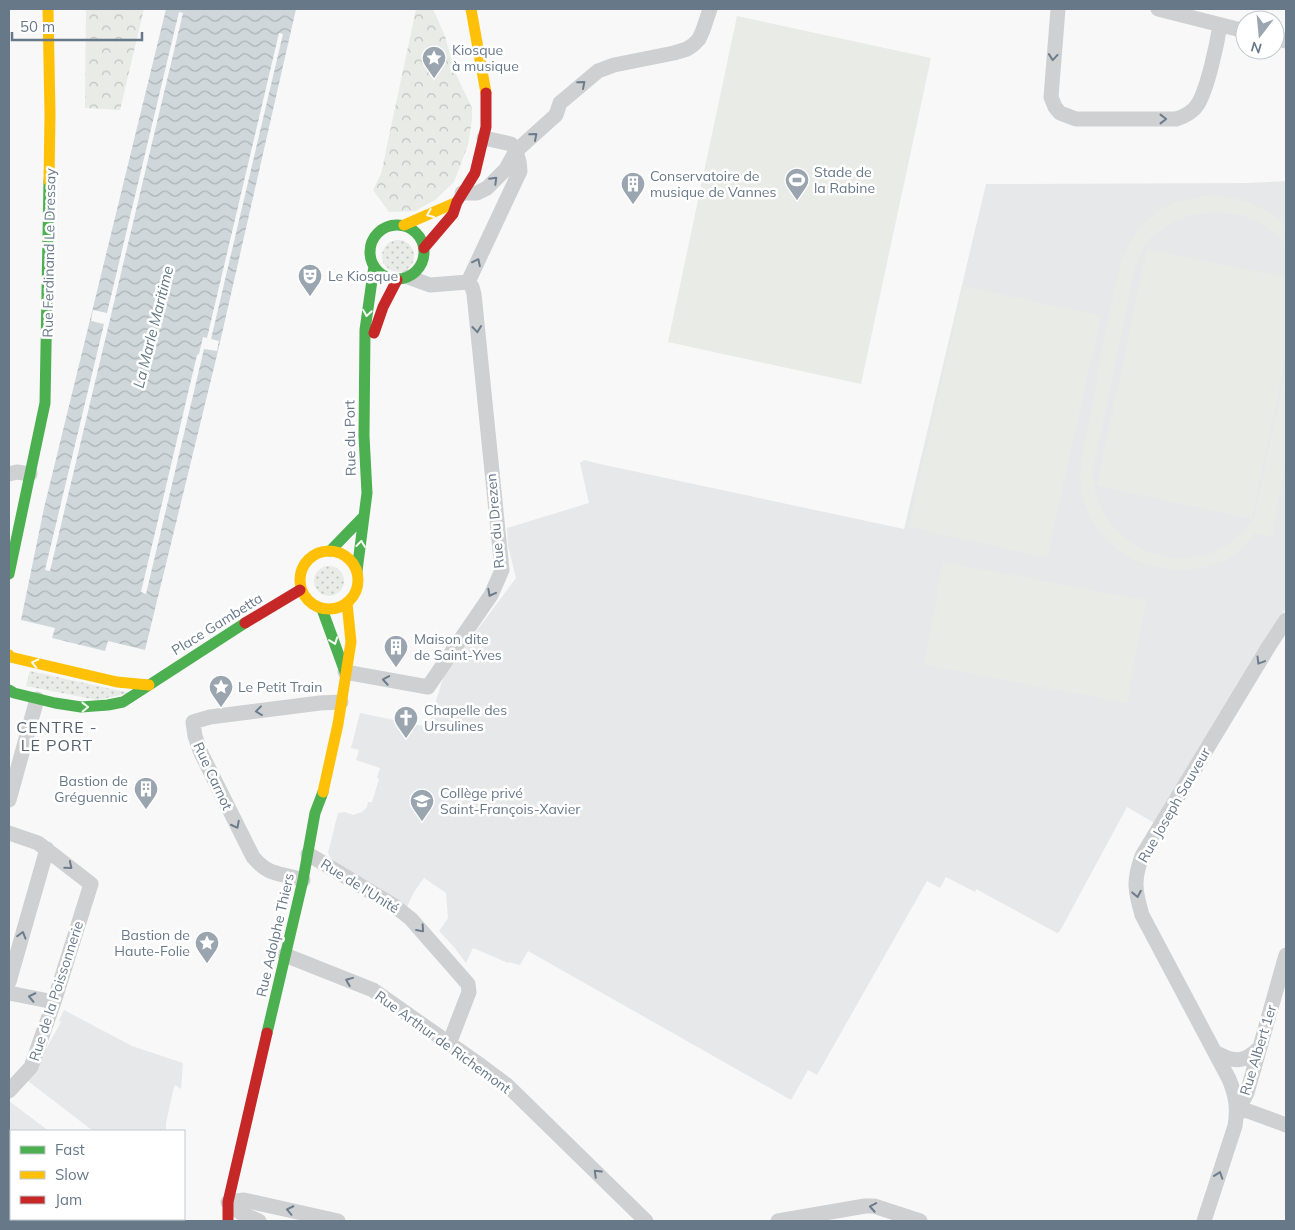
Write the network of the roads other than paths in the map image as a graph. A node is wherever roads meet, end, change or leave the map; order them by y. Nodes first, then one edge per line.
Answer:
1 (48, 9) edge
2 (471, 9) edge
3 (710, 9) edge
4 (1058, 9) edge
5 (1158, 9) edge
6 (1220, 25) junction
7 (1235, 29) edge
8 (484, 138) junction
9 (516, 151) junction
10 (459, 198) junction
11 (404, 225) junction
12 (424, 248) junction
13 (374, 266) junction
14 (403, 278) junction
15 (468, 282) junction
16 (365, 360) junction
17 (9, 474) edge
18 (30, 474) junction
19 (364, 516) junction
20 (330, 551) junction
21 (357, 571) junction
22 (9, 574) edge
23 (300, 590) junction
24 (347, 603) junction
25 (322, 609) junction
26 (1286, 620) edge
27 (9, 657) edge
28 (345, 672) junction
29 (149, 685) junction
30 (9, 690) edge
31 (37, 699) junction
32 (341, 702) junction
33 (9, 800) edge
34 (9, 833) edge
35 (47, 849) junction
36 (308, 854) junction
37 (303, 880) junction
38 (286, 955) junction
39 (1286, 959) edge
40 (9, 982) edge
41 (9, 993) edge
42 (54, 1002) junction
43 (449, 1044) junction
44 (1259, 1048) junction
45 (1215, 1052) junction
46 (9, 1091) edge
47 (1238, 1110) junction
48 (1286, 1125) edge
49 (228, 1202) junction
50 (216, 1221) edge
51 (228, 1221) edge
52 (259, 1221) edge
53 (338, 1221) edge
54 (646, 1221) edge
55 (778, 1221) edge
56 (920, 1221) edge
57 (1204, 1221) edge

1 - 18 main road, Rue Ferdinand Le Dressay
2 - 8 main road
9 -> 3 street
4 -> 6 street
5 - 6 street
6 - 7 street
8 - 9 street
8 - 10 main road
10 -> 9 street
15 -> 9 street
10 -> 11 main road
10 - 12 main road
11 - 12 main road
11 - 13 main road
12 - 14 main road
13 - 14 main road
13 -> 16 main road, Rue du Port
14 - 15 street
14 - 16 main road, Rue du Port
15 -> 28 street, Rue du Drezen
16 - 19 main road, Rue du Port
17 - 18 street
18 - 22 main road
19 - 20 main road
21 -> 19 main road, Rue du Port
20 - 21 main road
20 - 23 main road
21 - 24 main road
23 - 25 main road
23 - 29 main road, Place Gambetta
24 - 25 main road
24 - 28 main road
25 -> 28 main road
26 -> 45 street, Rue Joseph Sauveur
29 -> 27 main road
28 - 32 main road, Rue Adolphe Thiers
31 -> 29 main road, Place Gambetta
30 - 31 main road, Place Gambetta
31 - 33 street
32 - 36 main road, Rue Adolphe Thiers
32 -> 37 street, Rue Carnot
34 - 35 street
40 -> 35 street
35 -> 42 street, Rue de la Poissonnerie
36 - 37 main road, Rue Adolphe Thiers
36 -> 43 street, Rue de l'Unité
37 - 38 main road, Rue Adolphe Thiers
43 -> 38 street, Rue Arthur de Richemont
38 - 49 main road, Rue Adolphe Thiers
39 - 44 street, Rue Albert 1er
42 -> 41 street
42 - 46 street, Rue de la Poissonnerie
54 -> 43 street, Rue Arthur de Richemont
44 - 45 street
44 - 47 street, Rue Albert 1er
45 - 47 street, Rue Joseph Sauveur
47 - 48 street
57 -> 47 street, Rue Albert 1er
49 - 50 main road, Rue Adolphe Thiers
49 - 51 main road, Rue Adolphe Thiers
49 - 52 street
53 -> 49 street
56 -> 55 street

